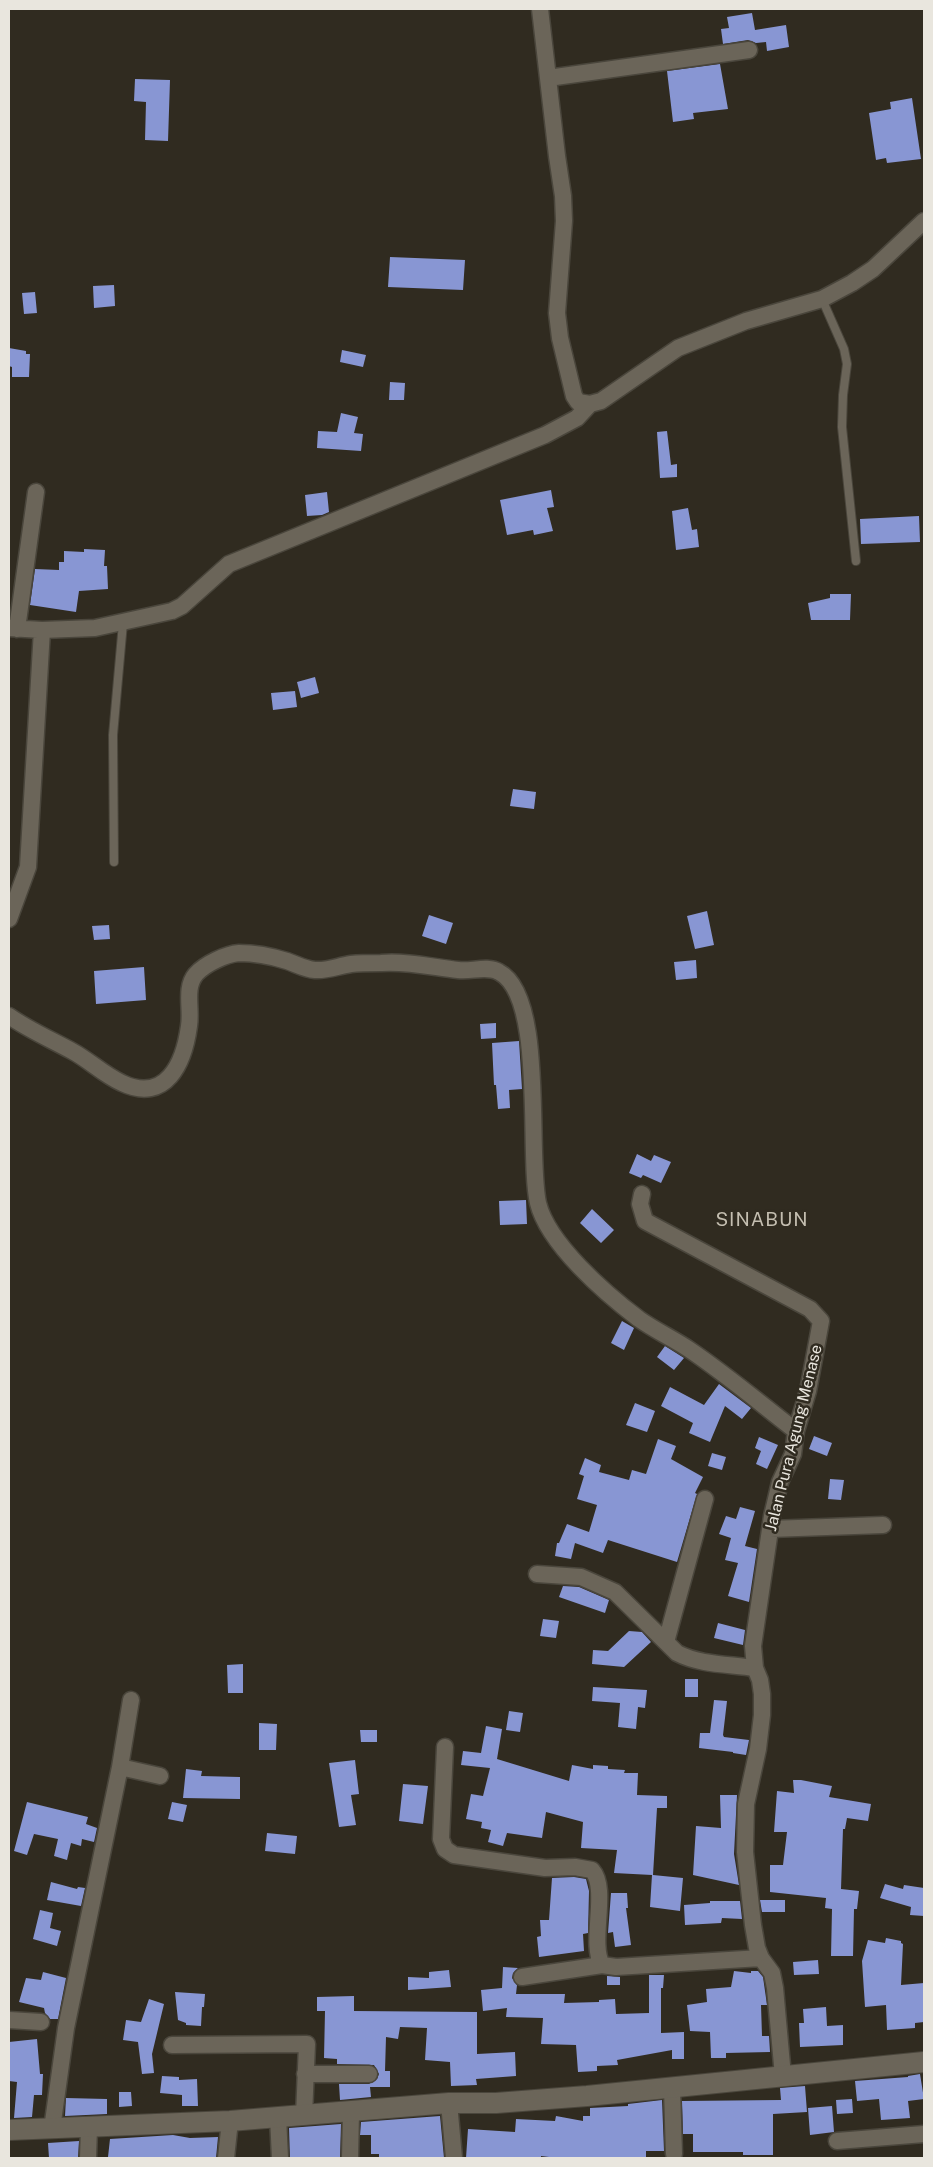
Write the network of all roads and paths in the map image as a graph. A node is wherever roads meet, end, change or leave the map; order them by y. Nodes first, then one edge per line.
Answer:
1 (540, 9) edge
2 (749, 50) dead end
3 (548, 78) junction
4 (924, 221) edge
5 (822, 299) junction
6 (590, 404) junction
7 (36, 492) dead end
8 (856, 561) dead end
9 (123, 623) junction
10 (13, 628) edge
11 (42, 630) junction
12 (114, 862) dead end
13 (9, 919) edge
14 (9, 1016) edge
15 (642, 1194) dead end
16 (796, 1431) junction
17 (705, 1500) dead end
18 (883, 1525) dead end
19 (770, 1529) junction
20 (537, 1574) dead end
21 (666, 1642) junction
22 (755, 1668) junction
23 (131, 1700) dead end
24 (445, 1746) dead end
25 (120, 1767) junction
26 (160, 1776) dead end
27 (761, 1958) junction
28 (602, 1965) junction
29 (522, 1977) dead end
30 (9, 2020) edge
31 (41, 2022) dead end
32 (172, 2045) dead end
33 (924, 2062) edge
34 (305, 2074) junction
35 (369, 2074) dead end
36 (782, 2076) junction
37 (672, 2089) junction
38 (449, 2103) junction
39 (351, 2112) junction
40 (304, 2116) junction
41 (278, 2117) junction
42 (230, 2121) junction
43 (89, 2127) junction
44 (52, 2129) junction
45 (9, 2130) edge
46 (924, 2134) edge
47 (838, 2141) dead end
48 (674, 2154) dead end
49 (88, 2158) edge
50 (226, 2158) edge
51 (280, 2158) edge
52 (350, 2158) edge
53 (454, 2158) edge

1 - 3 street
2 - 3 street
3 - 6 street
4 - 5 street
5 - 6 street
5 - 8 lane
6 - 9 street
7 - 10 street
9 - 11 street
9 - 12 lane
10 - 11 street
11 - 13 street
14 - 16 street
15 - 16 street, Jalan Pura Agung Menase
16 - 19 street, Jalan Pura Agung Menase
17 - 21 street
18 - 19 street
19 - 22 street, Jalan Pura Agung Menase
20 - 21 street
21 - 22 street
22 - 27 street, Jalan Pura Agung Menase
23 - 25 street
24 - 28 street
25 - 26 street
25 - 44 street
27 - 28 street
27 - 36 street, Jalan Pura Agung Menase
28 - 29 street
30 - 31 street
32 - 34 street
33 - 36 street
34 - 35 street
34 - 40 street
36 - 37 street
37 - 38 street
37 - 48 street
38 - 39 street
38 - 53 street
39 - 40 street
39 - 52 street
40 - 41 street
41 - 42 street
41 - 51 street
42 - 43 street
42 - 50 street
43 - 44 street
43 - 49 street
44 - 45 street
46 - 47 street

